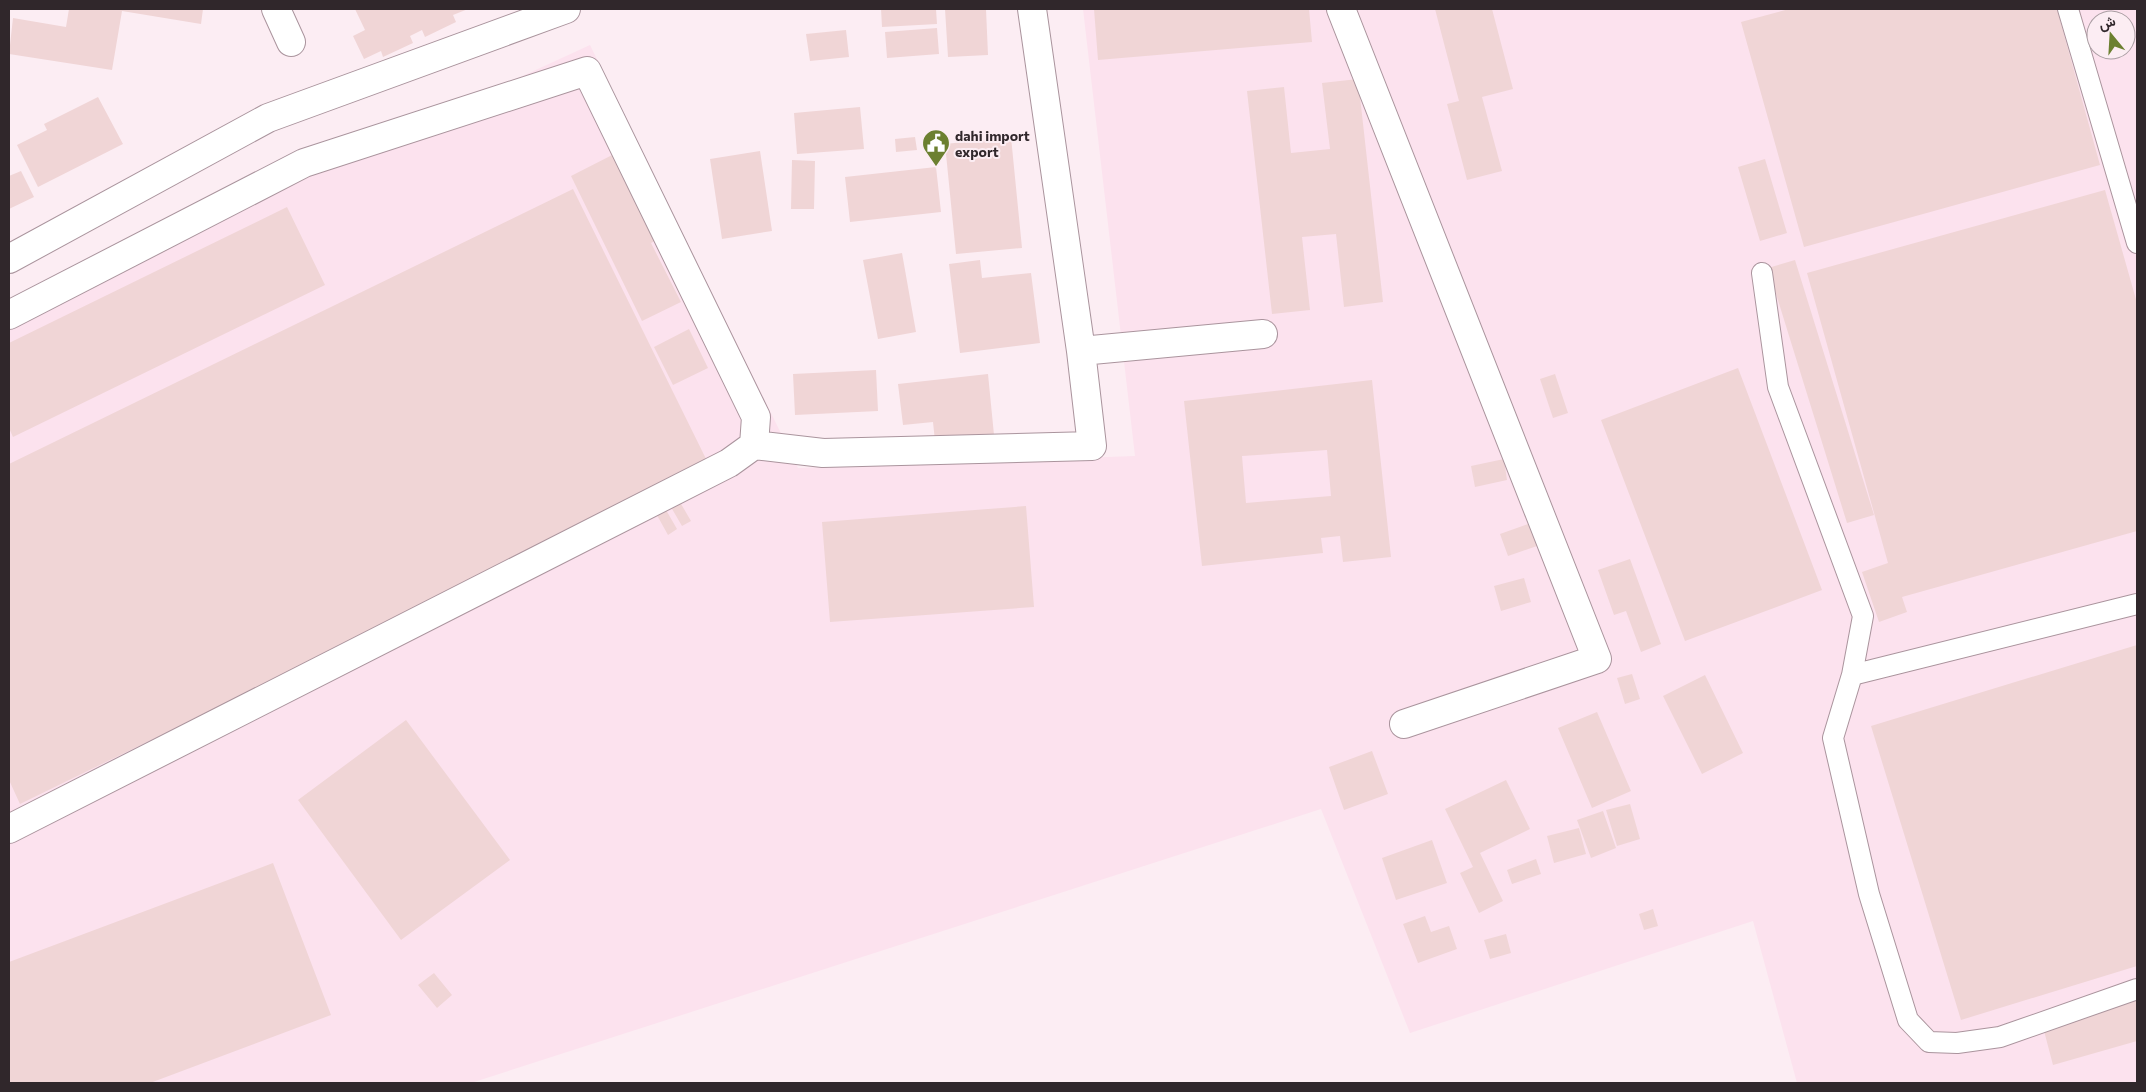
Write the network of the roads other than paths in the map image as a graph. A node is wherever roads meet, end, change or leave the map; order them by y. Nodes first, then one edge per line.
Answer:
1 (276, 9) edge
2 (566, 9) edge
3 (1032, 9) edge
4 (1341, 9) edge
5 (2068, 9) edge
6 (291, 42) dead end
7 (2137, 243) edge
8 (9, 259) edge
9 (1762, 273) dead end
10 (9, 315) edge
11 (1263, 334) dead end
12 (1081, 351) junction
13 (754, 445) junction
14 (2137, 604) edge
15 (1852, 675) junction
16 (1404, 724) dead end
17 (9, 829) edge
18 (2137, 989) edge

1 - 6 street
2 - 8 street
3 - 12 street
4 - 16 street
5 - 7 lane
9 - 15 lane
10 - 13 street
11 - 12 street
12 - 13 street
13 - 17 street
14 - 15 lane
15 - 18 lane

